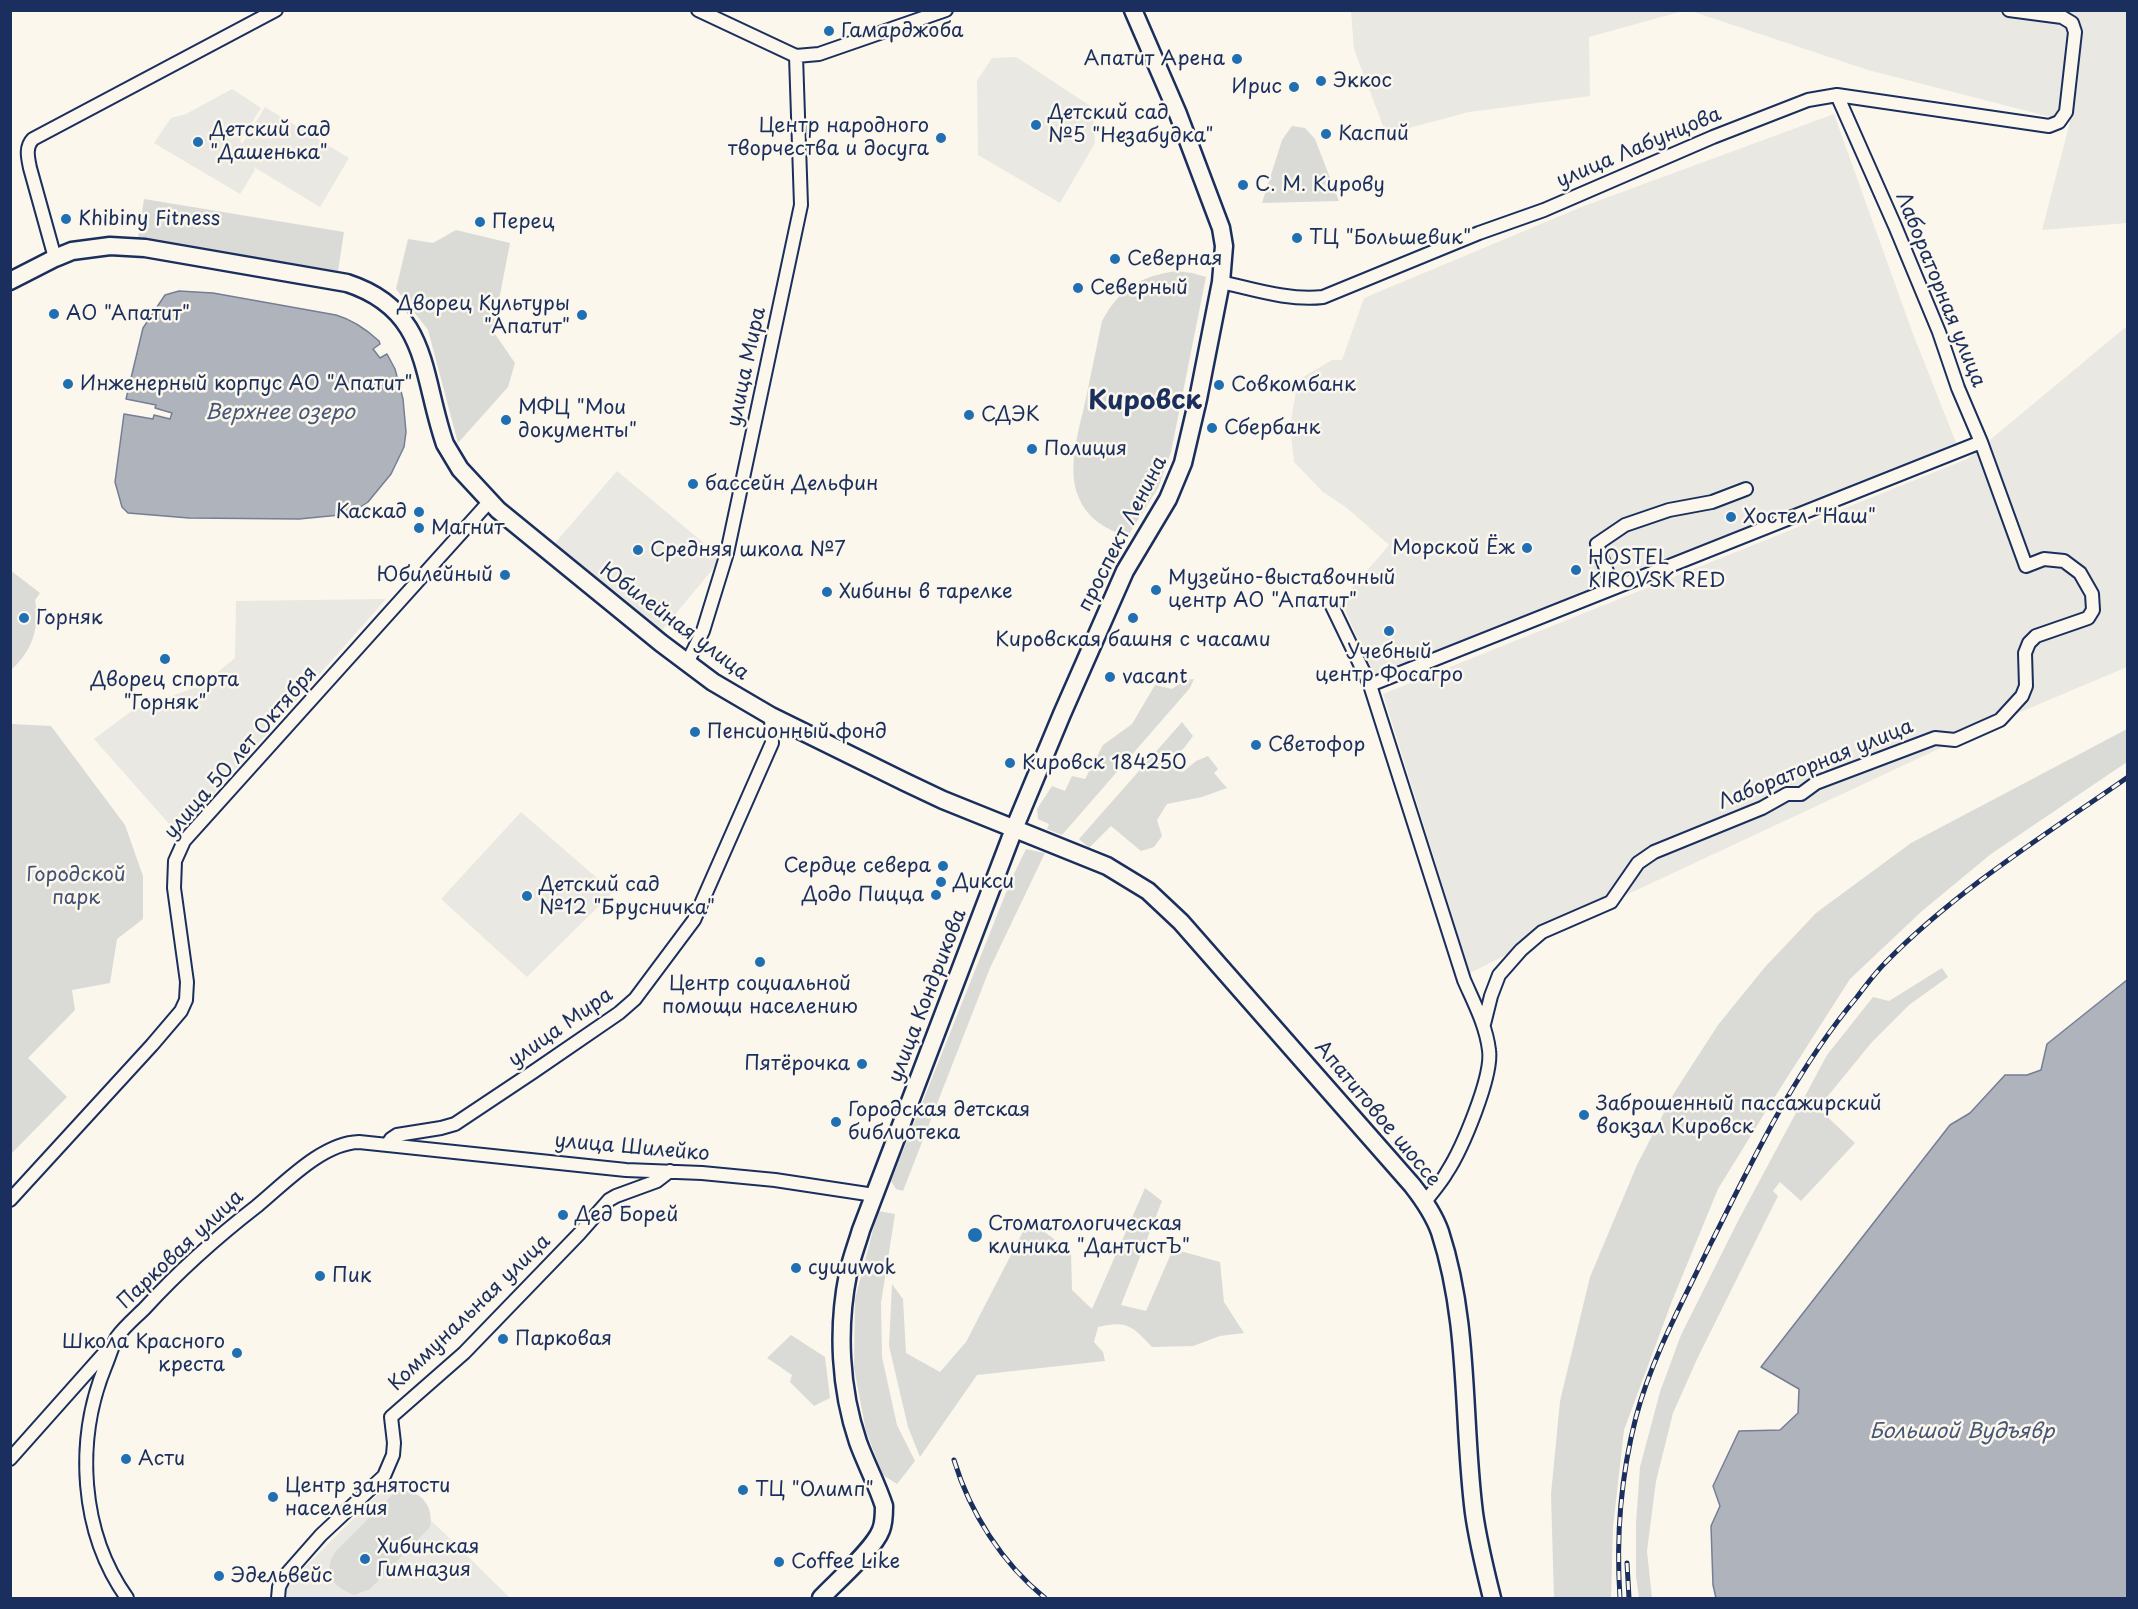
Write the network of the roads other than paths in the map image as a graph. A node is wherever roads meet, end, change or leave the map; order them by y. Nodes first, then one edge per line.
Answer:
1 (276, 10) edge
2 (698, 10) edge
3 (946, 10) edge
4 (1133, 10) edge
5 (2009, 10) edge
6 (790, 54) junction
7 (1837, 95) junction
8 (55, 258) junction
9 (1221, 278) junction
10 (10, 281) edge
11 (1981, 441) junction
12 (1746, 489) dead end
13 (489, 502) junction
14 (1613, 588) junction
15 (1330, 604) dead end
16 (687, 663) junction
17 (1370, 685) junction
18 (771, 716) junction
19 (1014, 829) junction
20 (1484, 1024) junction
21 (387, 1145) junction
22 (670, 1171) junction
23 (874, 1196) junction
24 (10, 1200) edge
25 (1425, 1202) junction
26 (117, 1337) junction
27 (10, 1459) edge
28 (127, 1599) edge
29 (278, 1599) edge
30 (821, 1599) edge
31 (1492, 1599) edge

1 - 8 street
2 - 6 street
3 - 6 street
4 - 9 street, проспект Ленина
5 - 7 street, улица Лабунцова
6 - 16 street, улица Мира
7 - 9 street, улица Лабунцова
7 - 11 street, Лабораторная улица
8 - 10 street, Юбилейная улица
8 - 13 street, Юбилейная улица
9 - 19 street, проспект Ленина
11 - 14 street
11 - 20 street, Лабораторная улица
12 - 14 street
13 - 16 street, Юбилейная улица
13 - 24 street, улица 50 лет Октября
14 - 17 street
15 - 17 street, Лабораторная улица
16 - 18 street, Юбилейная улица
17 - 20 street, Лабораторная улица
18 - 19 street, Юбилейная улица
18 - 21 street, улица Мира
19 - 23 street, улица Кондрикова
19 - 25 street, Апатитовое шоссе
20 - 25 street, Лабораторная улица
21 - 22 street, улица Шилейко
21 - 26 street, Парковая улица
22 - 23 street, улица Шилейко
22 - 29 street, Коммунальная улица
23 - 30 street, улица Кондрикова
25 - 31 street, Апатитовое шоссе
26 - 27 street
26 - 28 street, Парковая улица

